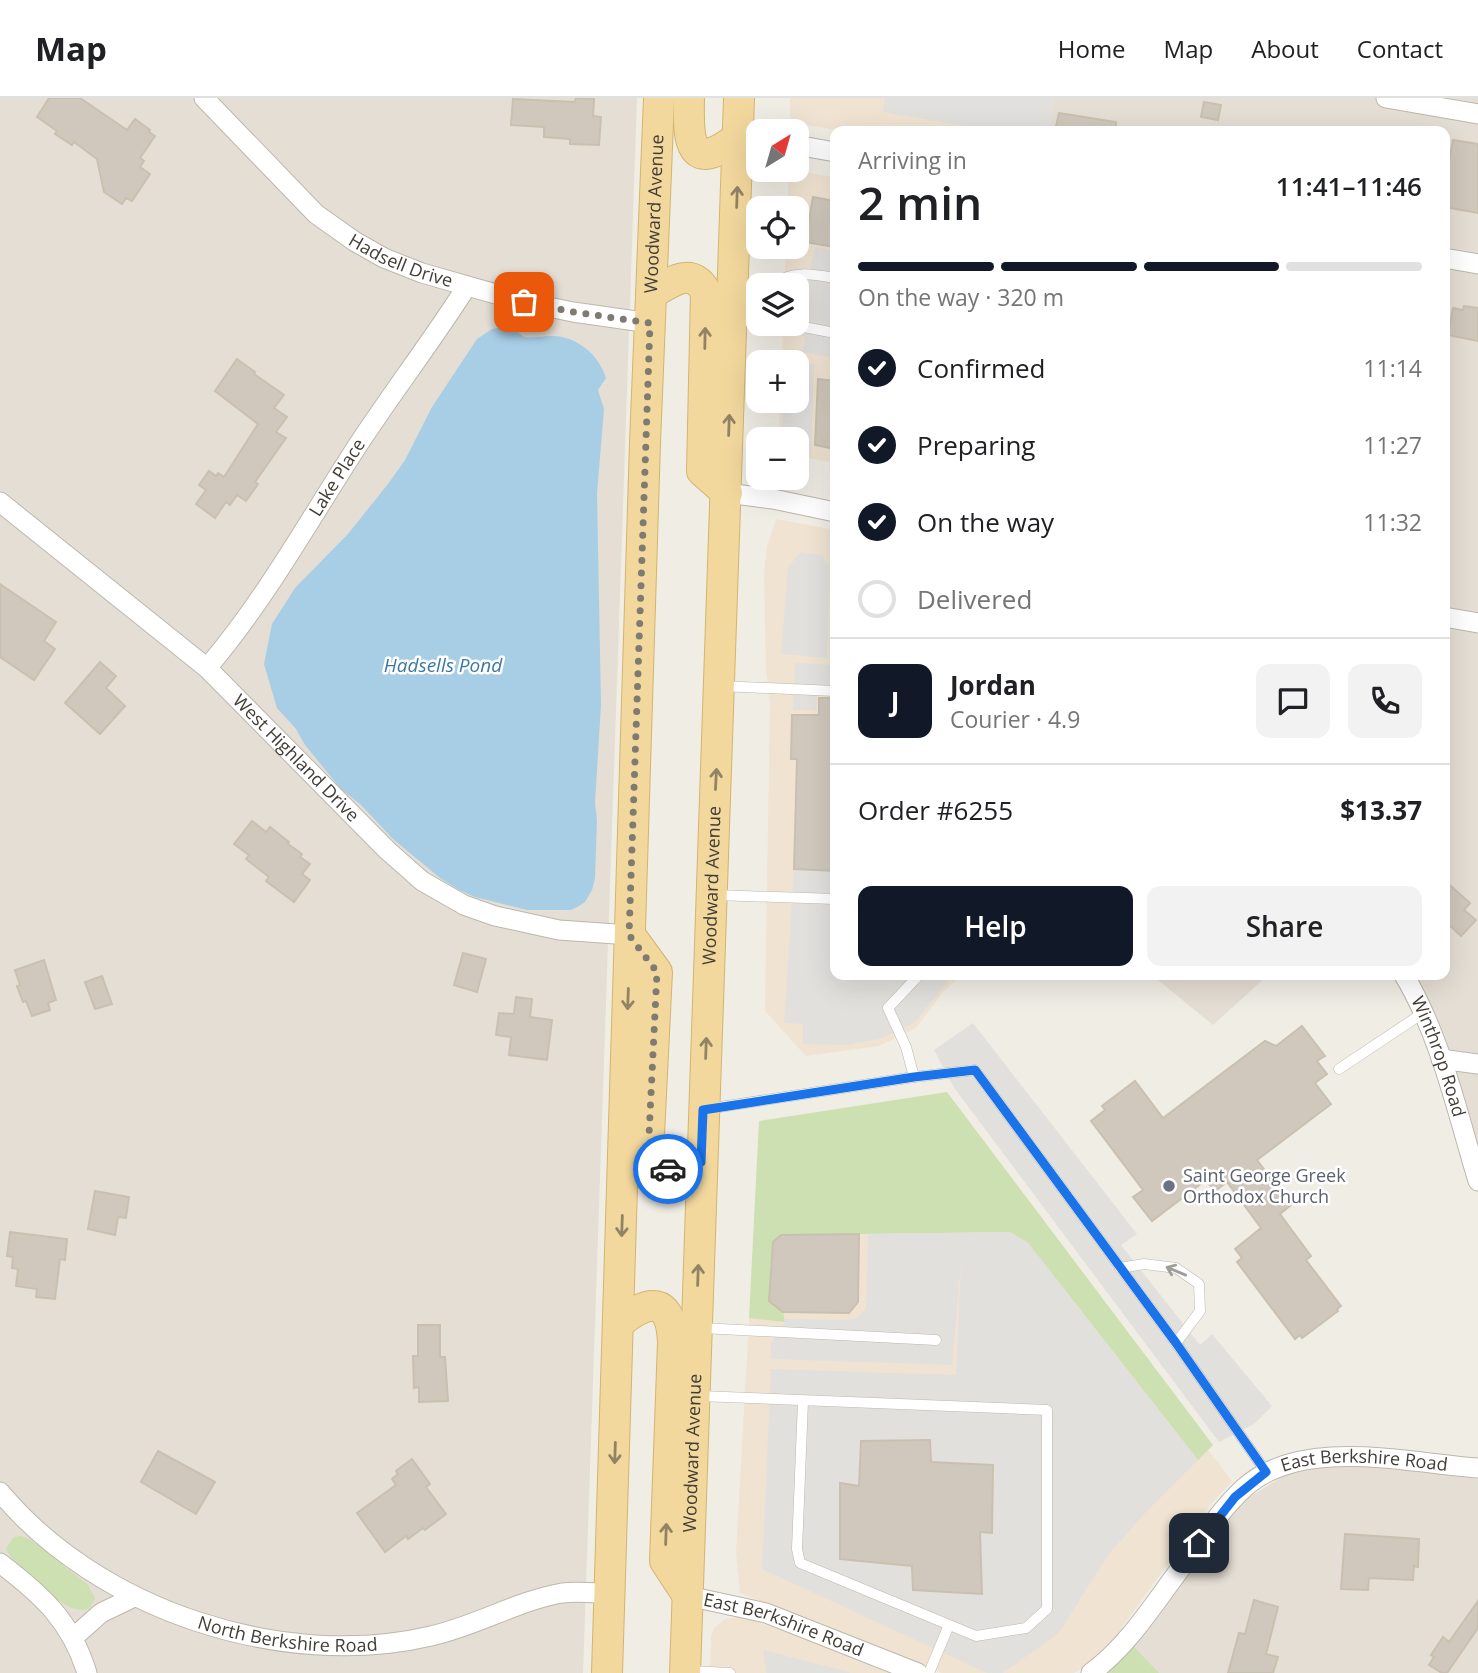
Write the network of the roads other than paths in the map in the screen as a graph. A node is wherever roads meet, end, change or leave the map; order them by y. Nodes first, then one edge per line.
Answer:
1 (204, 98) edge
2 (659, 98) edge
3 (689, 98) edge
4 (739, 98) edge
5 (1386, 98) edge
6 (1478, 114) edge
7 (746, 129) edge
8 (746, 139) edge
9 (809, 147) edge
10 (830, 151) edge
11 (746, 180) edge
12 (1450, 259) edge
13 (1478, 264) edge
14 (809, 273) edge
15 (830, 277) edge
16 (467, 286) junction
17 (740, 305) edge
18 (650, 308) junction
19 (809, 328) edge
20 (830, 332) edge
21 (727, 493) junction
22 (0, 502) edge
23 (830, 511) edge
24 (1450, 618) edge
25 (1478, 623) edge
26 (207, 668) junction
27 (720, 686) junction
28 (830, 691) edge
29 (711, 895) junction
30 (830, 899) edge
31 (629, 935) junction
32 (914, 980) edge
33 (1406, 980) edge
34 (1423, 1013) junction
35 (1441, 1059) junction
36 (1478, 1064) edge
37 (1339, 1069) dead end
38 (914, 1077) junction
39 (703, 1110) junction
40 (701, 1162) junction
41 (1478, 1181) edge
42 (1120, 1268) junction
43 (619, 1324) junction
44 (684, 1327) junction
45 (936, 1340) dead end
46 (1176, 1343) junction
47 (682, 1395) junction
48 (803, 1401) junction
49 (1478, 1468) edge
50 (1266, 1472) junction
51 (3, 1503) edge
52 (0, 1563) edge
53 (610, 1594) junction
54 (688, 1595) junction
55 (134, 1597) junction
56 (949, 1625) junction
57 (74, 1637) junction
58 (685, 1672) edge
59 (87, 1673) edge
60 (607, 1673) edge
61 (730, 1673) edge
62 (918, 1673) edge
63 (929, 1673) edge
64 (1091, 1673) edge

1 - 16 street, Hadsell Drive
2 - 18 main road, Woodward Avenue
3 - 8 main road
4 - 7 main road
5 - 6 street
9 - 10 street
17 -> 11 main road
12 - 13 street
14 - 15 lane
16 - 18 street, Hadsell Drive
16 - 26 street, Lake Place
17 - 18 main road
21 -> 17 main road
18 - 31 main road, Woodward Avenue
19 - 20 lane
21 - 23 street
21 - 27 main road, Woodward Avenue
22 - 26 street, West Highland Drive
24 - 25 street
26 - 31 street, West Highland Drive
27 - 28 lane
29 -> 27 main road, Woodward Avenue
29 - 30 lane
39 -> 29 main road, Woodward Avenue
31 - 40 main road
31 -> 43 main road, Woodward Avenue
32 - 38 lane
33 - 34 street, Winthrop Road
34 - 35 street, Winthrop Road
34 - 37 lane
35 - 36 street
35 - 41 street, Winthrop Road
38 - 39 lane
38 - 42 lane
39 - 40 main road, Woodward Avenue
44 -> 40 main road, Woodward Avenue
42 - 46 lane
46 -> 42 lane
43 - 44 main road
43 -> 53 main road, Woodward Avenue
44 - 45 lane
44 - 47 main road, Woodward Avenue
46 - 50 lane
47 - 48 lane
54 -> 47 main road, Woodward Avenue
48 - 56 lane
48 - 56 lane
49 - 50 street, East Berkshire Road
50 - 64 street, East Berkshire Road
51 - 55 street, North Berkshire Road
52 - 57 street
53 - 55 street, North Berkshire Road
53 - 60 main road, Woodward Avenue
54 - 58 main road, Woodward Avenue
54 - 62 street, East Berkshire Road
55 - 57 street
56 - 63 lane
57 - 59 street
58 - 61 lane

